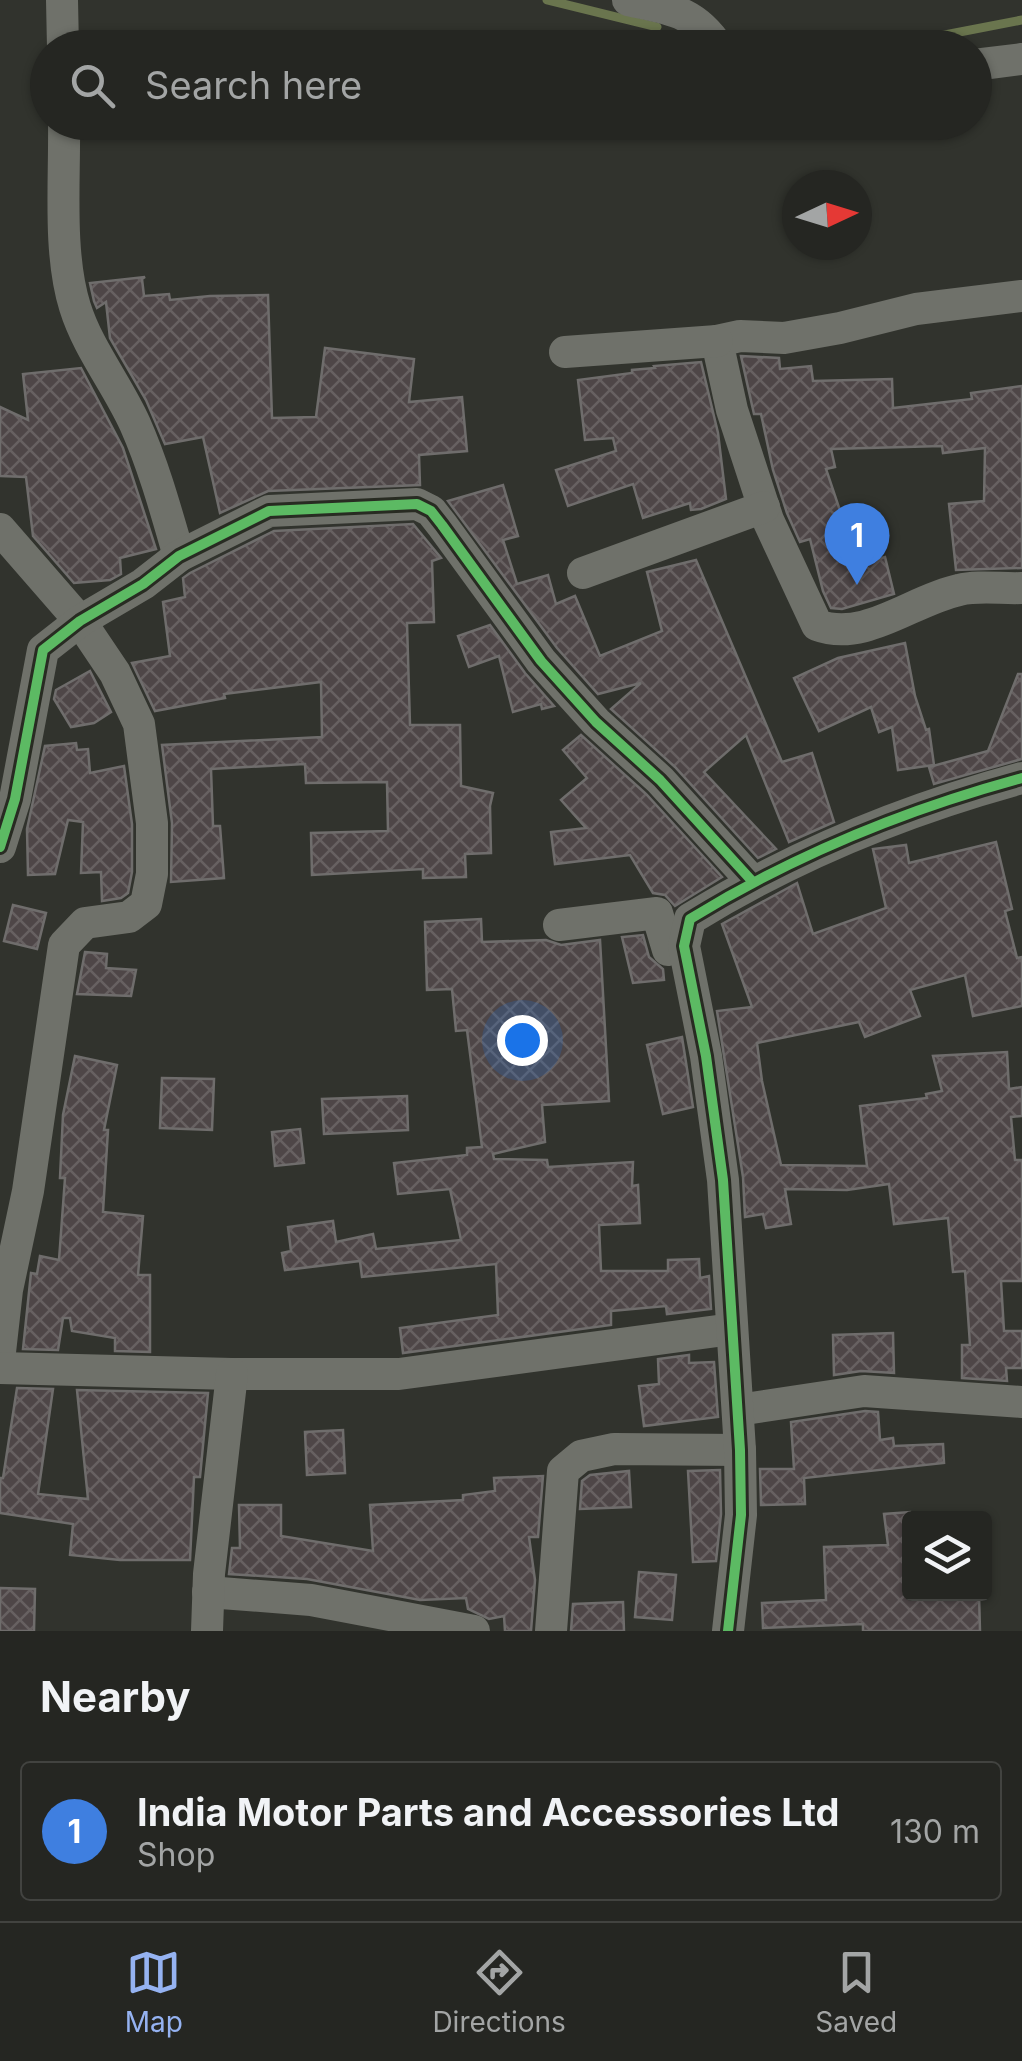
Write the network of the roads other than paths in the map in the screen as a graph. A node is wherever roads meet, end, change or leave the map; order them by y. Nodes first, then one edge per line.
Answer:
1 (62, 0) edge
2 (628, 0) edge
3 (711, 25) edge
4 (63, 30) edge
5 (1022, 58) edge
6 (992, 62) edge
7 (64, 140) edge
8 (1022, 296) edge
9 (717, 342) junction
10 (565, 352) dead end
11 (764, 506) junction
12 (0, 529) edge
13 (179, 556) junction
14 (583, 573) dead end
15 (1022, 588) edge
16 (80, 620) junction
17 (0, 726) edge
18 (26, 747) junction
19 (1022, 778) edge
20 (0, 846) edge
21 (752, 881) junction
22 (559, 925) dead end
23 (684, 946) junction
24 (732, 1329) junction
25 (0, 1352) edge
26 (0, 1368) edge
27 (232, 1374) junction
28 (1022, 1402) edge
29 (738, 1410) junction
30 (740, 1450) junction
31 (208, 1592) junction
32 (207, 1631) edge
33 (474, 1631) edge
34 (551, 1631) edge
35 (728, 1631) edge

1 - 4 street
2 - 3 street
5 - 6 street
7 - 13 street
8 - 9 street
9 - 10 street
9 - 11 street
11 - 14 street
11 - 15 street
12 - 16 street
13 - 16 street
13 - 21 street
16 - 18 street
16 - 25 street
17 - 18 street
18 - 20 street
19 - 21 street
21 - 23 street
22 - 23 street
23 - 24 street
24 - 27 street
24 - 29 street
26 - 27 street
27 - 31 street
28 - 29 street
29 - 30 street
30 - 34 street
30 - 35 street
31 - 32 street
31 - 33 street

